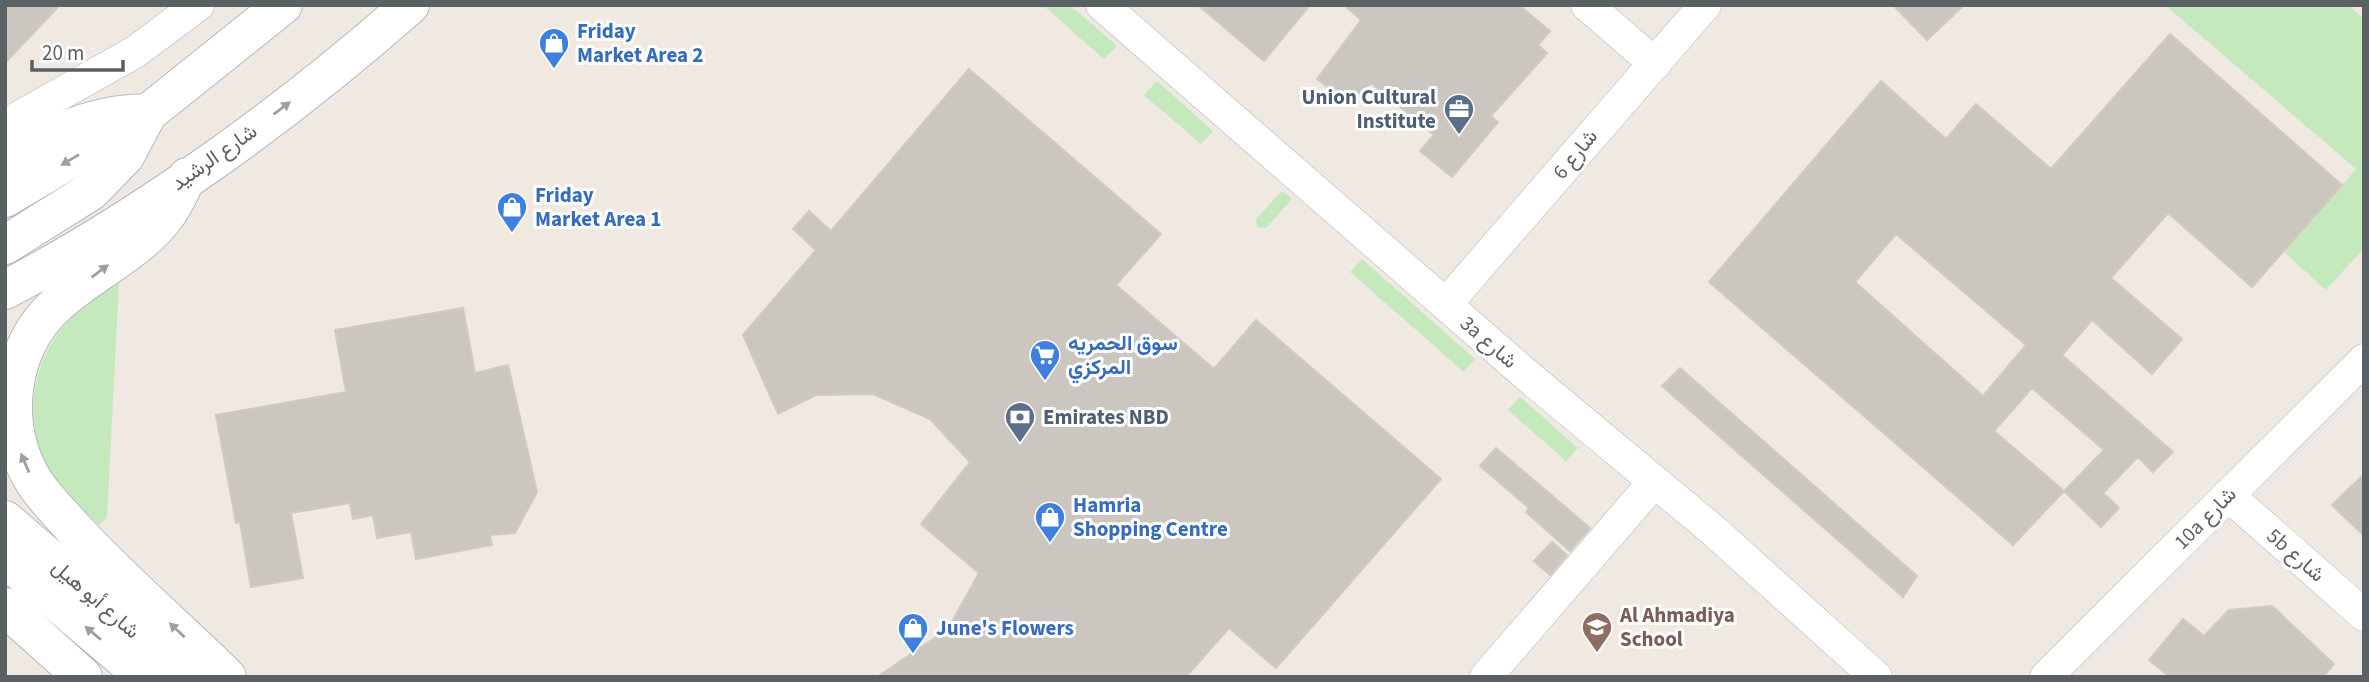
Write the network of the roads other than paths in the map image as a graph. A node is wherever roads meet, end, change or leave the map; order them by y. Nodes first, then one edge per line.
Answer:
1 (198, 5) edge
2 (284, 5) edge
3 (410, 5) edge
4 (1102, 5) edge
5 (1587, 5) edge
6 (1705, 5) edge
7 (1655, 64) junction
8 (148, 113) junction
9 (5, 125) edge
10 (5, 157) edge
11 (187, 177) junction
12 (5, 198) edge
13 (5, 245) edge
14 (5, 290) edge
15 (1446, 304) junction
16 (2364, 360) edge
17 (1654, 482) junction
18 (2228, 495) junction
19 (5, 520) edge
20 (5, 558) edge
21 (5, 607) edge
22 (2364, 615) edge
23 (5, 634) edge
24 (80, 674) edge
25 (145, 677) edge
26 (187, 677) edge
27 (227, 677) edge
28 (1486, 677) edge
29 (1876, 677) edge
30 (2046, 677) edge

1 - 9 street
2 - 8 main road
11 -> 3 main road, شارع الرشيد
4 - 15 street, 3a شارع
5 - 7 street
6 - 7 street, شارع 6
7 - 15 street, شارع 6
8 - 10 main road
8 -> 12 main road
8 - 13 main road
11 - 14 main road, شارع الرشيد
27 -> 11 main road
15 - 17 street, 3a شارع
16 - 18 street, 10a شارع
17 - 28 street
17 - 29 street, 3a شارع
18 - 22 street, 5b شارع
18 - 30 street, 10a شارع
19 - 26 main road, شارع أبو هيل
25 -> 20 main road
21 - 24 main road
23 - 24 main road

